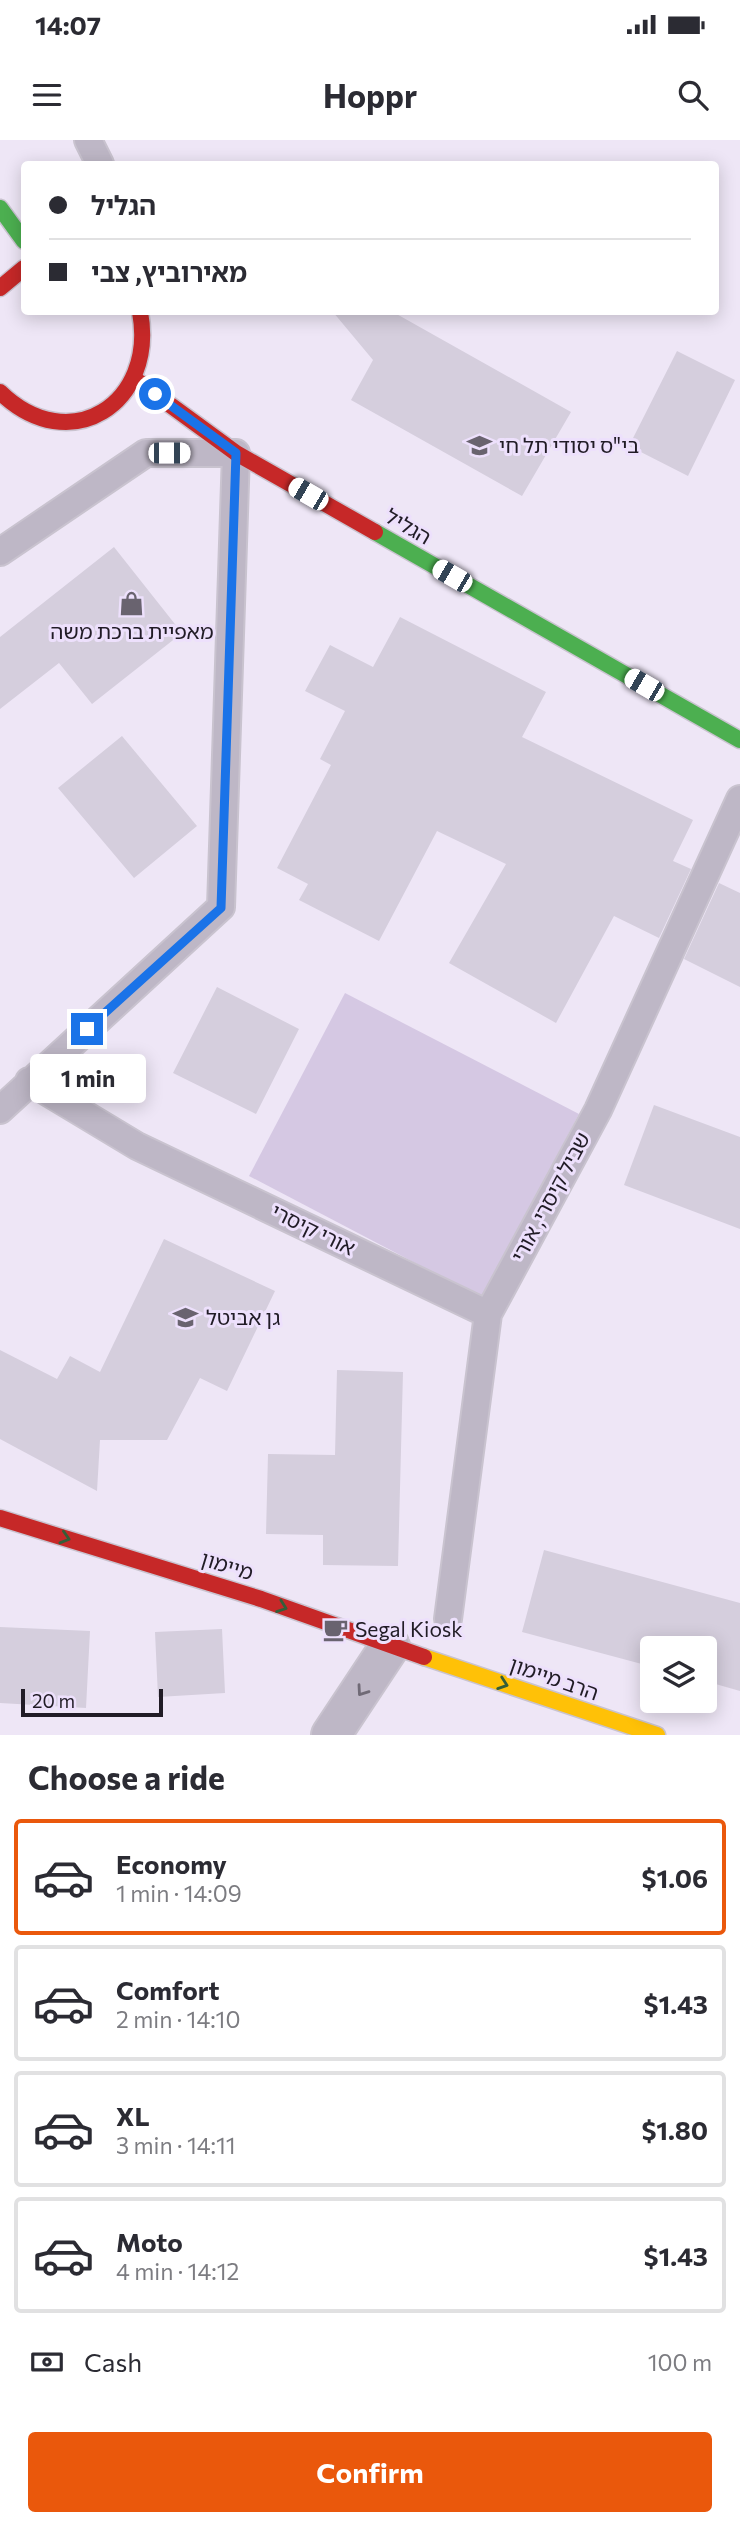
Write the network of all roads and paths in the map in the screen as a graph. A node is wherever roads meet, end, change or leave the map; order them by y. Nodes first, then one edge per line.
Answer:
1 (88, 140) edge
2 (98, 161) edge
3 (0, 208) edge
4 (21, 237) edge
5 (21, 270) edge
6 (0, 288) edge
7 (141, 315) edge
8 (136, 380) junction
9 (0, 392) edge
10 (236, 453) junction
11 (0, 552) edge
12 (740, 740) edge
13 (740, 799) edge
14 (29, 1081) junction
15 (0, 1110) edge
16 (488, 1314) junction
17 (0, 1518) edge
18 (448, 1619) dead end
19 (390, 1646) junction
20 (439, 1662) joint
21 (331, 1735) edge
22 (657, 1735) edge

1 - 2 lane
3 - 4 street
5 - 6 street
7 - 8 street
8 - 9 street
8 - 10 street, הגליל
10 - 11 lane
10 - 12 street, הגליל
10 - 14 lane
13 - 16 lane, שביל קיסרי, אורי
14 - 15 lane
14 - 16 lane, אורי קיסרי
16 - 18 lane, שביל קיסרי, אורי
17 -> 19 street, מיימון
19 - 20 street, מיימון
19 -> 21 street
20 -> 22 street, הרב מיימון

